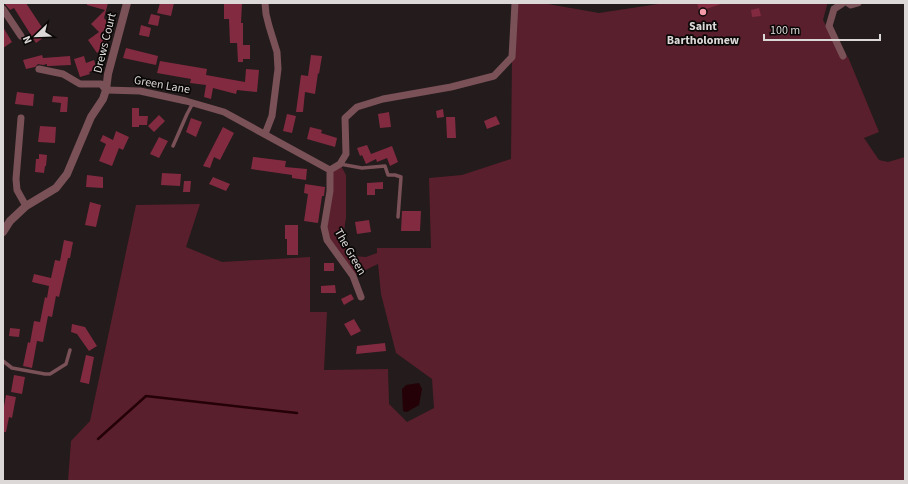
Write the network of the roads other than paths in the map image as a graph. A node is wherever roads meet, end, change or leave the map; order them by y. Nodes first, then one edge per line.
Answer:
1 (127, 3) edge
2 (265, 3) edge
3 (516, 3) edge
4 (843, 3) edge
5 (848, 3) edge
6 (858, 3) edge
7 (3, 10) edge
8 (21, 36) dead end
9 (843, 56) dead end
10 (39, 69) dead end
11 (106, 90) junction
12 (193, 103) junction
13 (21, 118) dead end
14 (265, 134) junction
15 (173, 146) dead end
16 (340, 164) junction
17 (330, 170) junction
18 (26, 206) junction
19 (398, 217) dead end
20 (3, 232) edge
21 (361, 297) dead end
22 (70, 350) dead end
23 (3, 361) edge

1 - 11 street, Drews Court
2 - 14 street
3 - 16 street
4 - 9 street
5 - 6 street
7 - 8 street
10 - 11 street, Green Lane
11 - 12 street, Green Lane
11 - 18 street
12 - 14 street, Green Lane
12 - 15 lane
13 - 18 street
14 - 17 street, Green Lane
16 - 17 street
16 - 19 lane
17 - 21 street, The Green
18 - 20 street
22 - 23 lane

